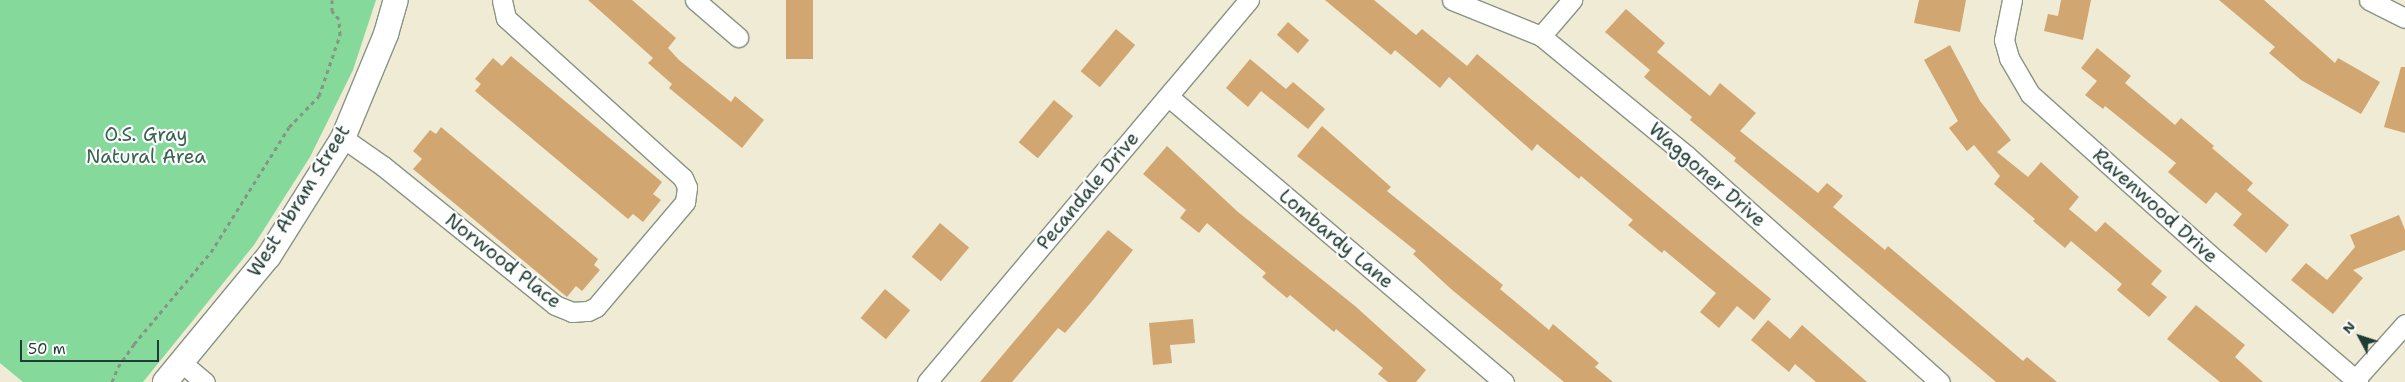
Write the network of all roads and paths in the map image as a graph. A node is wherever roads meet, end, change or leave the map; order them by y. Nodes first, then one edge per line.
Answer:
1 (332, 0) edge
2 (396, 0) edge
3 (502, 0) edge
4 (695, 0) edge
5 (1249, 0) edge
6 (1452, 0) edge
7 (1572, 0) edge
8 (2012, 0) edge
9 (2369, 0) edge
10 (2405, 18) edge
11 (1541, 36) junction
12 (738, 37) dead end
13 (1168, 97) junction
14 (343, 138) junction
15 (2405, 324) edge
16 (182, 363) junction
17 (2355, 381) edge
18 (112, 382) edge
19 (165, 382) edge
20 (205, 382) edge
21 (927, 382) edge
22 (1504, 382) edge
23 (1940, 382) edge

1 - 18 path
2 - 14 main road, West Abram Street
3 - 14 street, Norwood Place
4 - 12 street
5 - 13 street, Pecandale Drive
6 - 11 street, Waggoner Drive
7 - 11 street
8 - 17 street, Ravenwood Drive
9 - 10 street
11 - 23 street, Waggoner Drive
13 - 21 street, Pecandale Drive
13 - 22 street, Lombardy Lane
14 - 16 main road, West Abram Street
15 - 17 street
16 - 19 main road, West Abram Street
16 - 20 street

